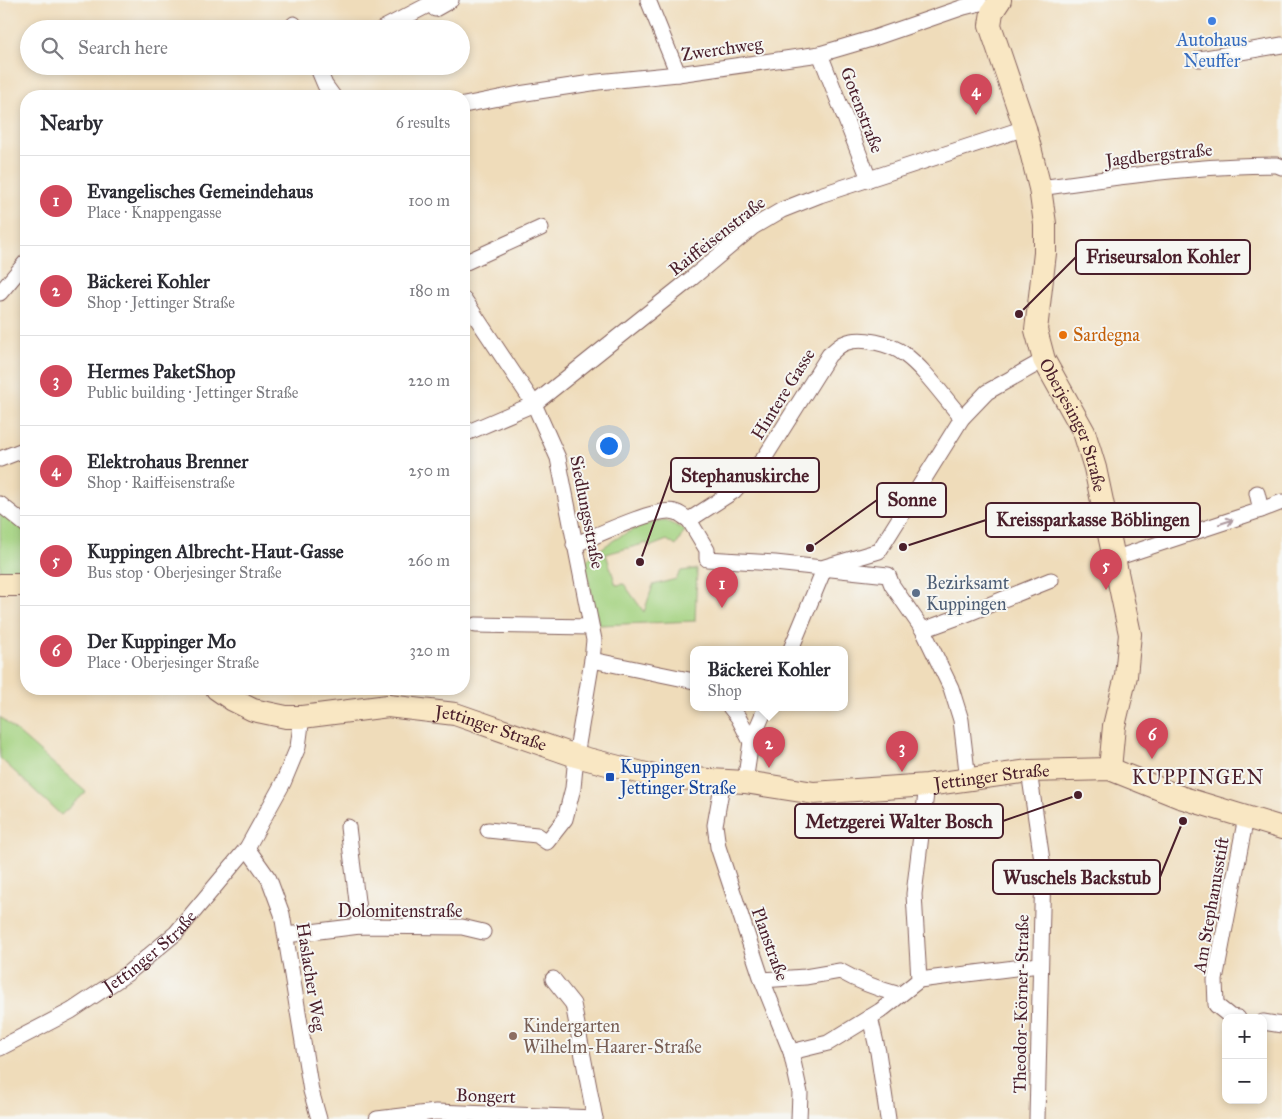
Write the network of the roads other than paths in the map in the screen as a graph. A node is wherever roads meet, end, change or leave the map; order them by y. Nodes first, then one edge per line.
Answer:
1 (451, 0) edge
2 (648, 0) edge
3 (988, 4) edge
4 (399, 20) edge
5 (1282, 45) edge
6 (820, 54) junction
7 (1200, 59) dead end
8 (678, 74) junction
9 (321, 75) edge
10 (329, 90) edge
11 (470, 104) edge
12 (1025, 128) junction
13 (1282, 167) edge
14 (869, 179) junction
15 (1040, 188) junction
16 (541, 228) dead end
17 (470, 260) edge
18 (20, 269) edge
19 (0, 293) edge
20 (470, 308) edge
21 (1044, 360) junction
22 (534, 404) junction
23 (962, 418) junction
24 (470, 431) edge
25 (20, 451) edge
26 (0, 459) edge
27 (1257, 493) dead end
28 (1282, 502) edge
29 (0, 504) edge
30 (1261, 510) junction
31 (20, 520) edge
32 (689, 520) junction
33 (574, 545) junction
34 (879, 551) junction
35 (1113, 559) junction
36 (825, 567) junction
37 (888, 575) junction
38 (1051, 580) dead end
39 (0, 585) edge
40 (20, 585) edge
41 (476, 625) dead end
42 (591, 627) junction
43 (923, 630) junction
44 (792, 646) edge
45 (592, 660) junction
46 (690, 680) edge
47 (226, 695) edge
48 (733, 711) edge
49 (764, 711) edge
50 (302, 717) junction
51 (751, 742) junction
52 (576, 756) junction
53 (1110, 769) junction
54 (1029, 771) junction
55 (968, 780) junction
56 (734, 781) junction
57 (927, 785) junction
58 (1246, 818) junction
59 (348, 827) dead end
60 (1282, 828) edge
61 (488, 830) dead end
62 (247, 848) junction
63 (360, 926) junction
64 (483, 932) dead end
65 (286, 935) junction
66 (1040, 965) junction
67 (553, 979) dead end
68 (762, 980) junction
69 (919, 980) junction
70 (900, 995) junction
71 (1227, 1014) edge
72 (870, 1017) junction
73 (1267, 1023) edge
74 (1282, 1025) edge
75 (0, 1048) edge
76 (791, 1052) junction
77 (319, 1119) edge
78 (377, 1119) edge
79 (595, 1119) edge
80 (799, 1119) edge
81 (888, 1119) edge
82 (1037, 1119) edge

1 - 4 street
2 - 8 street
3 - 6 street, Zwerchweg
3 - 12 main road, Oberjesinger Straße
5 - 7 street
6 - 8 street, Zwerchweg
6 - 14 street, Gotenstraße
8 - 11 street, Zwerchweg
9 - 10 street
12 - 14 street, Raiffeisenstraße
12 - 15 main road, Oberjesinger Straße
13 - 15 street, Jagdbergstraße
14 - 22 street, Raiffeisenstraße
15 - 21 main road, Oberjesinger Straße
16 - 17 street
18 - 19 street
20 - 22 street, Siedlungsstraße
21 - 23 street
21 - 35 main road, Oberjesinger Straße
22 - 24 street, Raiffeisenstraße
22 - 33 street, Siedlungsstraße
23 - 32 street, Hintere Gasse
23 - 34 street
25 - 26 street
27 - 30 street
28 - 30 street
29 - 31 street
35 -> 30 street
32 - 33 street
32 - 36 street
33 - 42 street, Siedlungsstraße
34 - 36 street
34 - 37 street
35 - 53 main road, Oberjesinger Straße
36 - 37 street
36 - 44 street
37 - 43 street
38 - 43 street
39 - 40 main road
41 - 42 street
42 - 45 street, Siedlungsstraße
43 - 55 street
45 - 46 street
45 - 52 street, Siedlungsstraße
47 - 50 main road
48 - 51 street
49 - 51 street, Planstraße
50 - 52 main road, Jettinger Straße
50 - 62 street, Jettinger Straße
51 - 56 street, Planstraße
52 - 56 main road, Jettinger Straße
52 - 61 street, Siedlungsstraße
53 - 54 main road, Jettinger Straße
53 - 58 main road
54 - 55 main road, Jettinger Straße
54 - 66 street, Theodor-Körner-Straße
55 - 57 main road, Jettinger Straße
56 - 57 main road, Jettinger Straße
56 - 68 street, Planstraße
57 - 69 street
58 - 60 main road
58 - 71 street, Am Stephanusstift
59 - 63 street
62 - 65 street, Haslacher Weg
62 - 75 street, Jettinger Straße
63 - 64 street, Dolomitenstraße
63 - 65 street, Dolomitenstraße
65 - 77 street, Haslacher Weg
66 - 69 street
66 - 82 street, Theodor-Körner-Straße
67 - 79 street
68 - 70 street
68 - 76 street, Planstraße
69 - 70 street
70 - 72 street
72 - 76 street
72 - 81 street
73 - 74 street
76 - 80 street, Planstraße
78 - 79 street, Bongert

